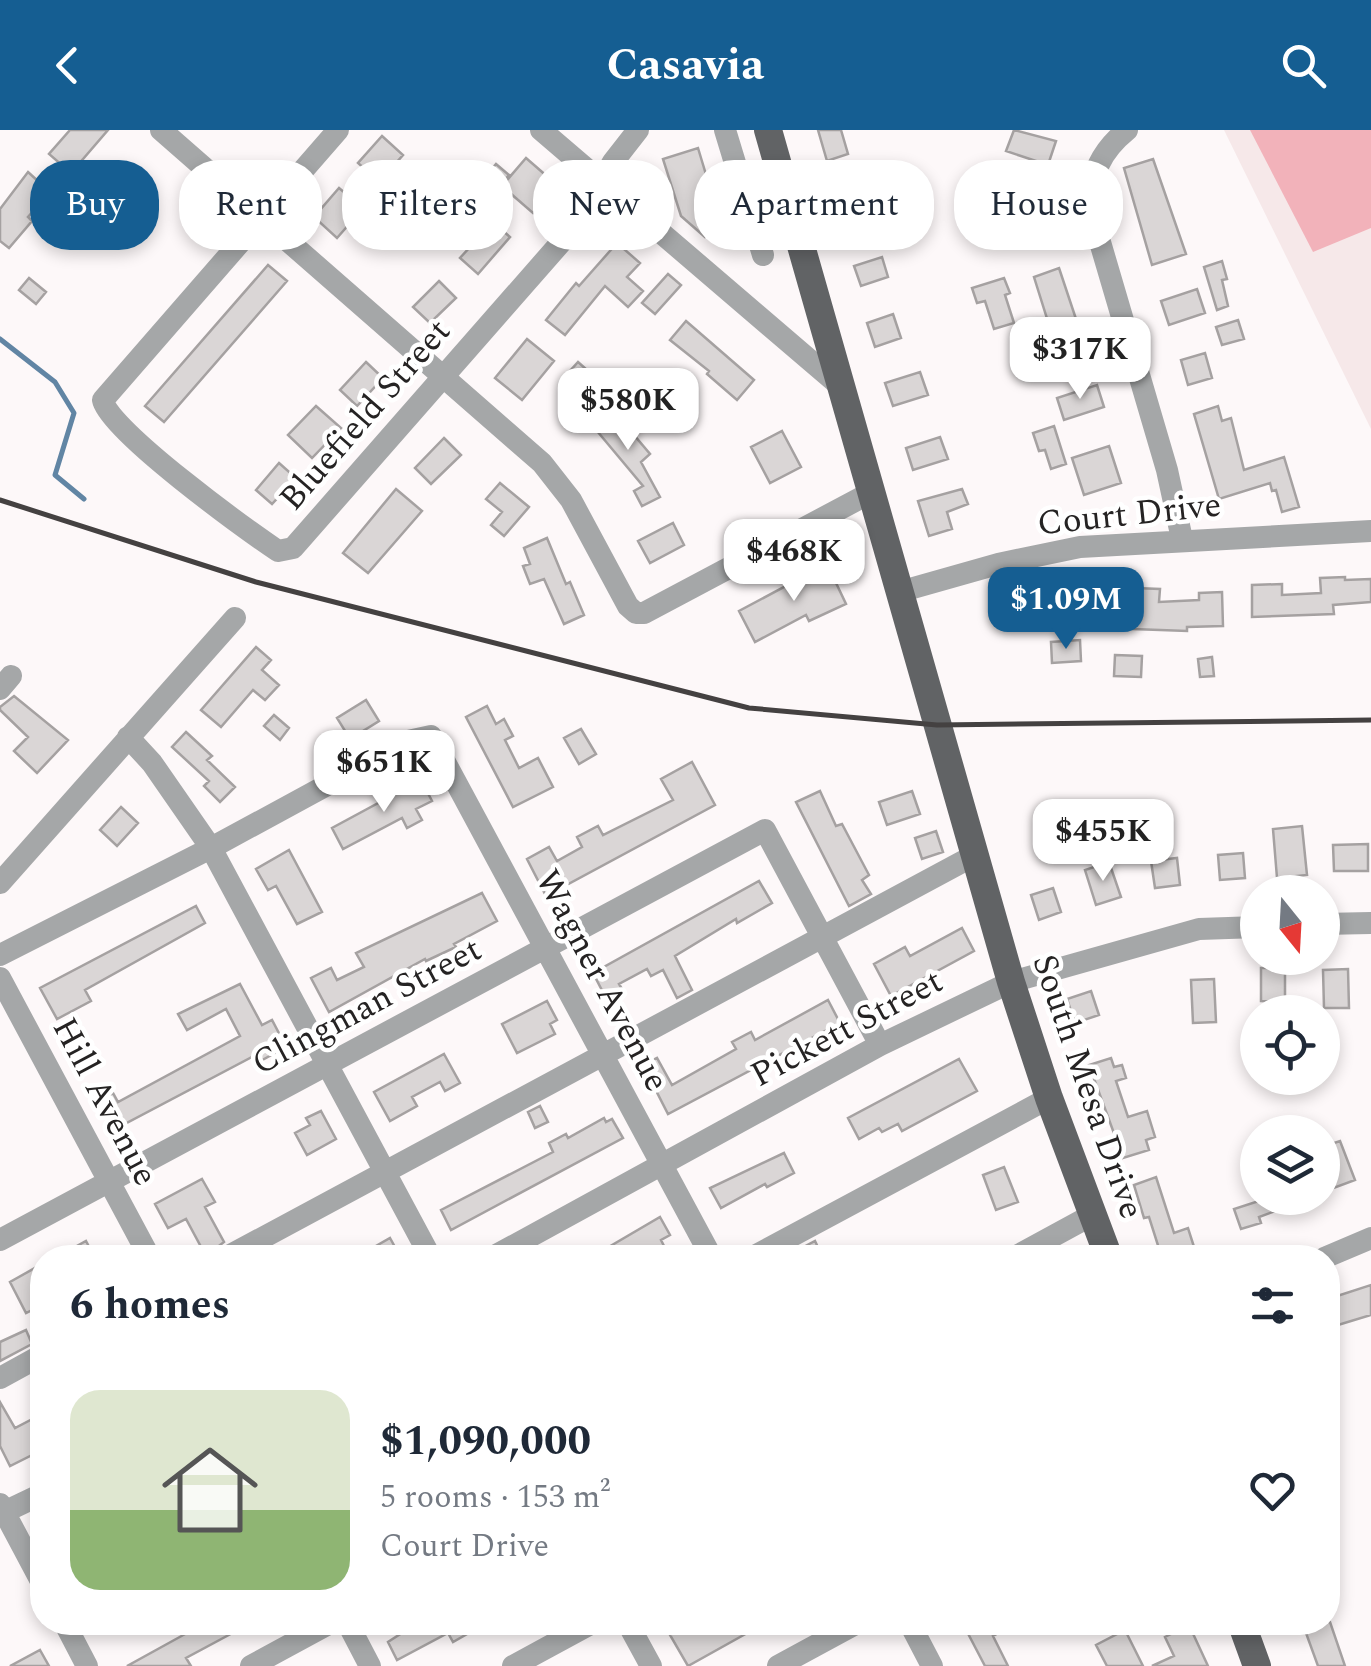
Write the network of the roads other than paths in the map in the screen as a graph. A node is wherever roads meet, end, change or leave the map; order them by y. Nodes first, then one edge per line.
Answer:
1 (161, 130) edge
2 (338, 130) edge
3 (541, 130) edge
4 (638, 130) edge
5 (725, 130) edge
6 (768, 130) edge
7 (1126, 130) edge
8 (195, 160) edge
9 (312, 160) edge
10 (576, 160) edge
11 (617, 160) edge
12 (734, 160) edge
13 (776, 160) edge
14 (674, 244) edge
15 (233, 250) edge
16 (298, 250) edge
17 (554, 250) edge
18 (801, 250) edge
19 (443, 376) junction
20 (840, 386) junction
21 (870, 493) junction
22 (1371, 531) edge
23 (1182, 539) junction
24 (899, 592) junction
25 (236, 618) dead end
26 (128, 737) junction
27 (210, 848) junction
28 (975, 855) junction
29 (0, 882) edge
30 (1371, 922) edge
31 (1340, 923) edge
32 (1240, 928) edge
33 (822, 938) junction
34 (546, 948) junction
35 (0, 955) edge
36 (0, 978) edge
37 (1011, 982) junction
38 (880, 1046) junction
39 (603, 1055) junction
40 (327, 1065) junction
41 (1049, 1098) junction
42 (662, 1165) junction
43 (385, 1172) junction
44 (110, 1182) junction
45 (1092, 1215) junction
46 (1371, 1238) edge
47 (0, 1240) edge
48 (143, 1245) edge
49 (249, 1245) edge
50 (424, 1245) edge
51 (514, 1245) edge
52 (705, 1245) edge
53 (775, 1245) edge
54 (1036, 1245) edge
55 (1104, 1245) edge
56 (1340, 1251) edge
57 (30, 1362) edge
58 (0, 1378) edge
59 (30, 1499) edge
60 (2, 1510) edge
61 (30, 1560) edge
62 (72, 1635) edge
63 (308, 1635) edge
64 (354, 1635) edge
65 (570, 1635) edge
66 (634, 1635) edge
67 (835, 1635) edge
68 (915, 1635) edge
69 (1246, 1635) edge
70 (88, 1666) edge
71 (252, 1666) edge
72 (370, 1666) edge
73 (513, 1666) edge
74 (651, 1666) edge
75 (778, 1666) edge
76 (932, 1666) edge
77 (1257, 1666) edge

1 - 8 street
2 - 9 street
3 - 10 street
4 - 11 street, Bluefield Street
5 - 12 street
6 - 13 main road, South Mesa Drive
7 - 23 street
14 - 20 street
15 - 19 street, Bluefield Street
16 - 19 street
17 - 19 street, Bluefield Street
18 - 20 main road, South Mesa Drive
19 - 21 street
20 - 21 main road, South Mesa Drive
21 - 24 main road, South Mesa Drive
22 - 23 street, Court Drive
23 - 24 street, Court Drive
24 - 28 main road, South Mesa Drive
25 - 26 street
26 - 27 street
26 - 29 street
27 - 34 street, Wagner Avenue
27 - 35 street
27 - 40 street
28 - 33 street
28 - 37 main road, South Mesa Drive
30 - 31 street
32 - 37 street, Pickett Street
33 - 34 street, Clingman Street
33 - 38 street
33 - 39 street
34 - 39 street, Wagner Avenue
34 - 40 street, Clingman Street
36 - 44 street, Hill Avenue
37 - 38 street, Pickett Street
37 - 41 main road, South Mesa Drive
38 - 42 street, Pickett Street
39 - 42 street, Wagner Avenue
39 - 43 street
40 - 43 street
40 - 44 street, Clingman Street
41 - 45 main road, South Mesa Drive
41 - 53 street
42 - 51 street, Pickett Street
42 - 52 street, Wagner Avenue
43 - 49 street
43 - 50 street
44 - 47 street, Clingman Street
44 - 48 street, Hill Avenue
45 - 54 street
45 - 55 main road, South Mesa Drive
46 - 56 street
57 - 58 street
59 - 60 street
60 - 61 street
62 - 70 street
63 - 71 street
64 - 72 street
65 - 73 street
66 - 74 street
67 - 75 street
68 - 76 street
69 - 77 main road

